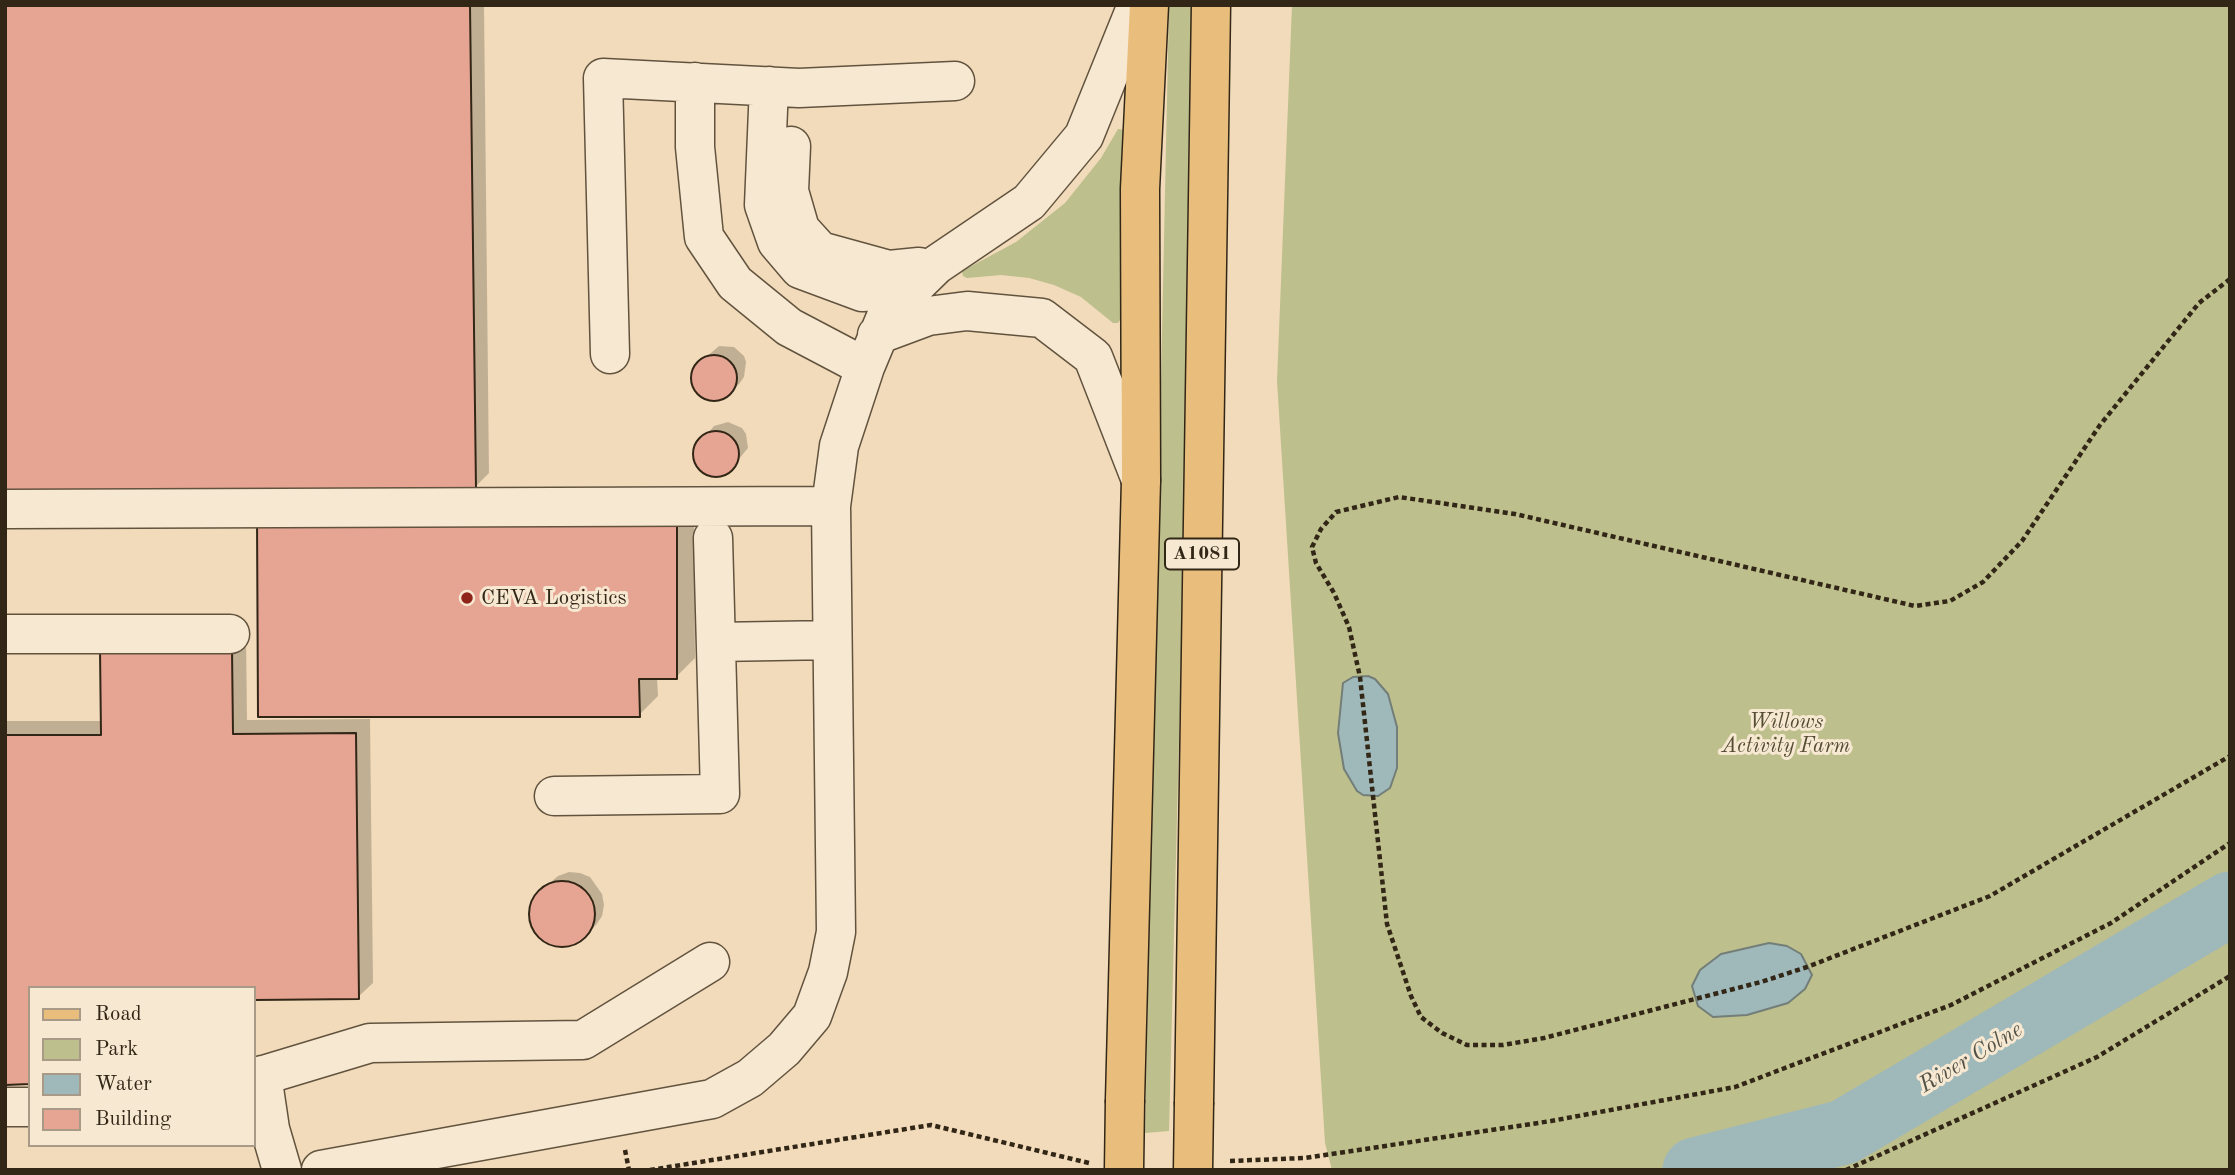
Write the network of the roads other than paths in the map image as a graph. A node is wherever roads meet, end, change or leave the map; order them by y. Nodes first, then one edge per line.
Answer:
1 (1137, 5) edge
2 (1149, 5) edge
3 (1211, 5) edge
4 (955, 80) dead end
5 (695, 82) junction
6 (781, 87) junction
7 (924, 277) junction
8 (871, 351) junction
9 (610, 354) dead end
10 (1141, 480) junction
11 (831, 506) junction
12 (5, 509) edge
13 (713, 538) dead end
14 (5, 634) edge
15 (230, 634) dead end
16 (832, 640) junction
17 (716, 642) junction
18 (554, 796) dead end
19 (710, 962) dead end
20 (258, 1076) edge
21 (5, 1107) edge
22 (28, 1107) edge
23 (1209, 1166) edge
24 (1108, 1167) edge
25 (282, 1170) edge
26 (321, 1170) edge

1 - 7 lane
2 - 10 main road, A1081
3 - 23 main road, A1081, bridge
4 - 6 lane
5 - 6 lane
5 - 8 lane
5 - 9 lane
6 - 7 lane
7 - 8 lane
8 - 10 lane
8 - 11 lane
10 - 24 main road, A1081, bridge
11 - 12 lane
11 - 16 lane
13 - 17 lane
14 - 15 lane
16 - 17 lane
16 - 26 lane
17 - 18 lane
19 - 20 lane
20 - 25 lane
21 - 22 lane

